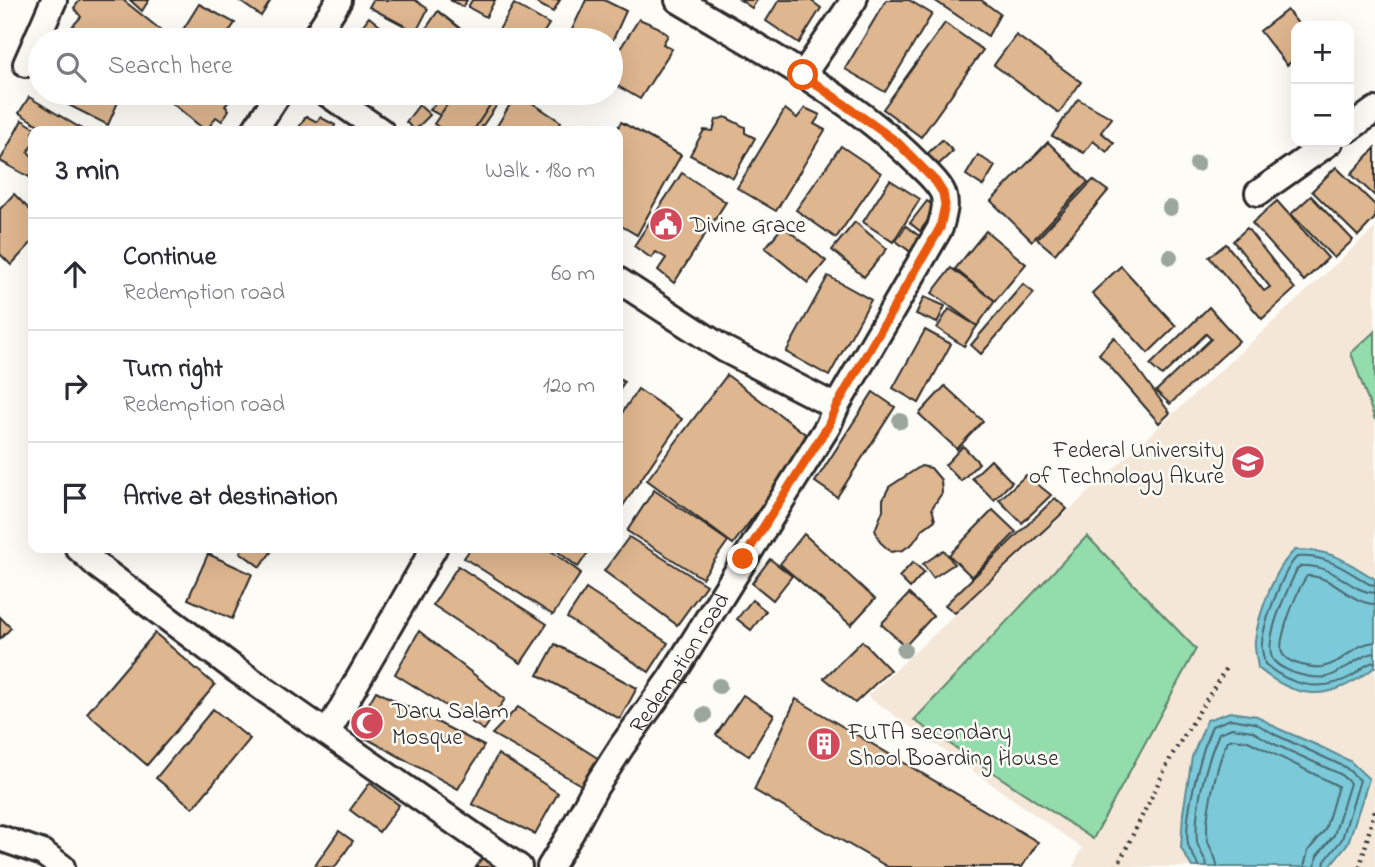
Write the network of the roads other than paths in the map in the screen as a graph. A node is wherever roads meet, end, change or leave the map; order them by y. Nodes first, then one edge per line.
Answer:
1 (54, 0) edge
2 (339, 0) edge
3 (678, 0) edge
4 (854, 0) edge
5 (42, 28) edge
6 (321, 28) edge
7 (28, 59) edge
8 (26, 64) dead end
9 (803, 75) junction
10 (271, 105) edge
11 (343, 105) edge
12 (1375, 110) edge
13 (1354, 125) edge
14 (257, 126) edge
15 (374, 126) edge
16 (1323, 147) edge
17 (1258, 193) dead end
18 (623, 283) edge
19 (836, 407) junction
20 (84, 553) edge
21 (431, 553) edge
22 (328, 733) junction
23 (0, 838) edge
24 (62, 867) edge
25 (519, 867) edge
26 (550, 867) edge

1 - 5 street
2 - 6 street
3 - 9 street, Redemption road
4 - 9 street
7 - 8 street
9 - 19 street, Redemption road
10 - 14 street
11 - 15 street
12 - 13 street
16 - 17 street
18 - 19 street
19 - 26 street, Redemption road
20 - 22 street
21 - 22 street
22 - 25 street
23 - 24 street

